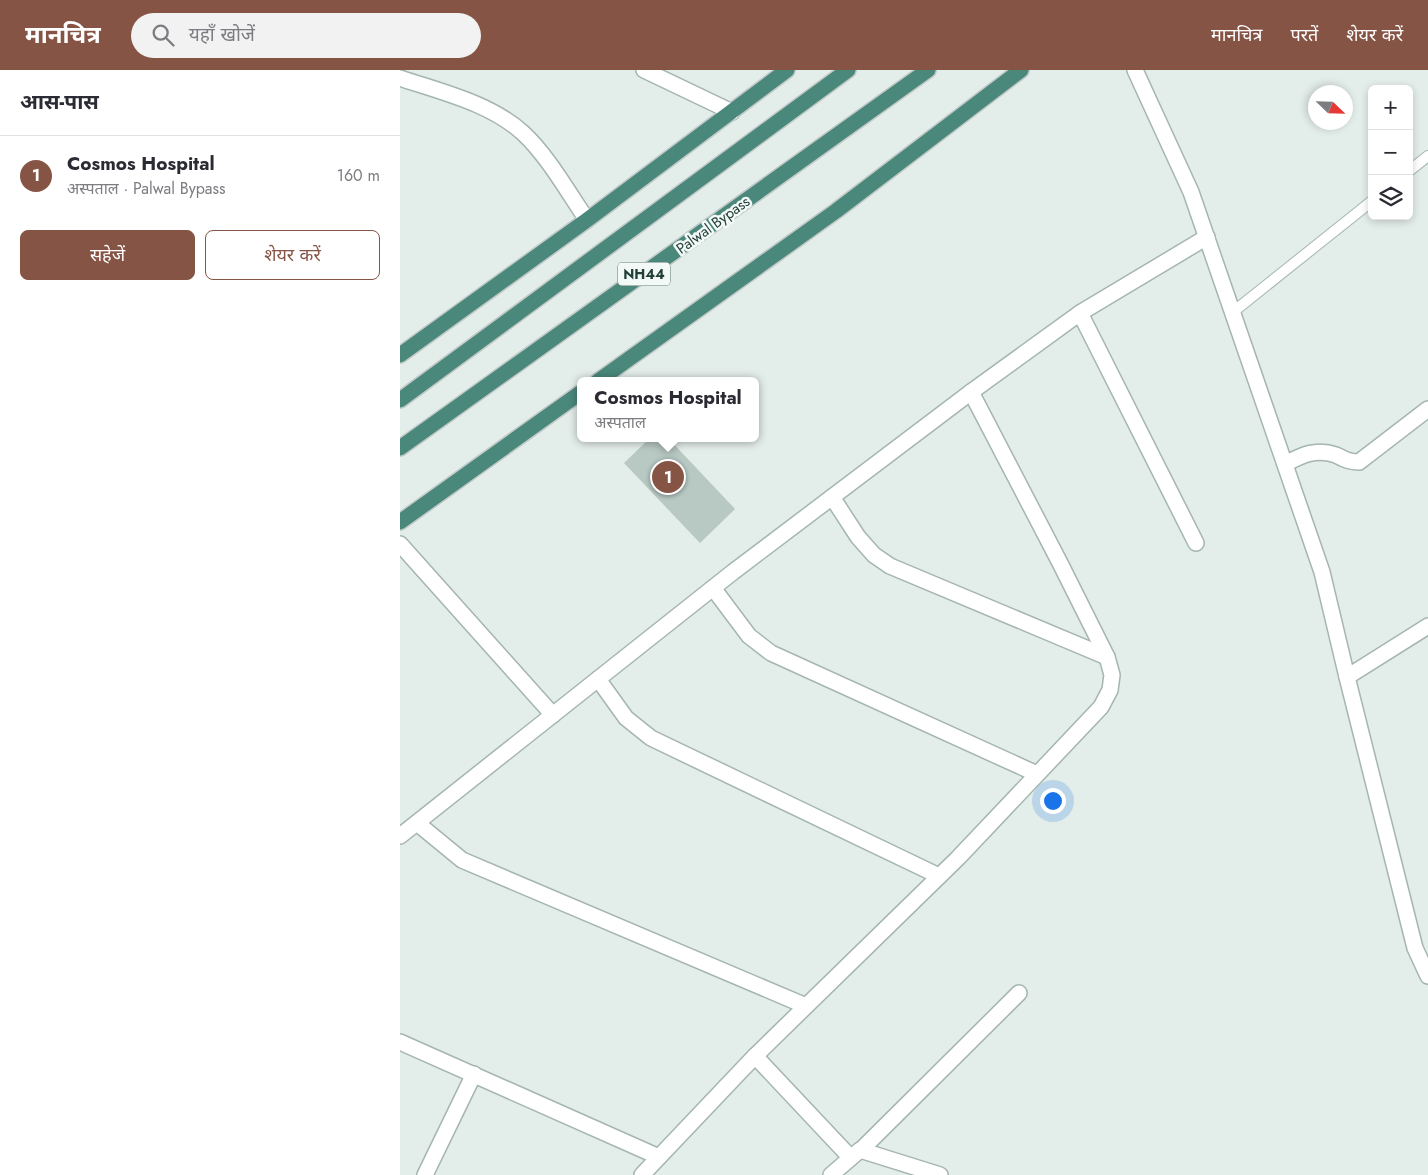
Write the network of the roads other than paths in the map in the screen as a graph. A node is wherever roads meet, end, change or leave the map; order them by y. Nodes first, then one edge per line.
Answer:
1 (644, 70) edge
2 (787, 70) edge
3 (848, 70) edge
4 (928, 70) edge
5 (1021, 70) edge
6 (1135, 70) edge
7 (400, 78) edge
8 (732, 112) junction
9 (1428, 156) edge
10 (1413, 168) edge
11 (1368, 204) edge
12 (587, 220) junction
13 (1207, 238) junction
14 (1233, 312) junction
15 (1080, 313) junction
16 (400, 355) edge
17 (604, 377) edge
18 (971, 392) junction
19 (577, 395) edge
20 (400, 400) edge
21 (1428, 409) edge
22 (400, 448) edge
23 (1285, 464) junction
24 (832, 497) junction
25 (400, 522) edge
26 (1196, 543) dead end
27 (400, 544) edge
28 (713, 588) junction
29 (1428, 626) edge
30 (1107, 657) junction
31 (1347, 677) junction
32 (598, 679) junction
33 (553, 715) junction
34 (1037, 774) junction
35 (417, 823) junction
36 (400, 836) edge
37 (939, 876) junction
38 (1428, 976) edge
39 (1019, 993) dead end
40 (806, 1006) junction
41 (400, 1042) edge
42 (755, 1056) junction
43 (474, 1074) junction
44 (855, 1154) junction
45 (659, 1157) junction
46 (425, 1175) edge
47 (642, 1175) edge
48 (831, 1175) edge
49 (940, 1175) edge

1 - 8 street
2 - 8 highway
3 - 20 highway, NH44
4 - 22 highway, Palwal Bypass / NH44
5 - 17 highway
6 - 13 street
7 - 12 street
8 - 12 highway
9 - 10 lane
11 - 14 lane
12 - 16 highway
13 - 14 street
13 - 15 street
14 - 23 street
15 - 18 street
15 - 26 street
18 - 24 street
18 - 30 street
19 - 25 highway
21 - 23 street
23 - 31 street
24 - 28 street
24 - 30 street
27 - 33 street
28 - 32 street
28 - 34 street
29 - 31 street
30 - 34 street
31 - 38 street
32 - 33 street
32 - 37 street
33 - 35 street
34 - 37 street
35 - 36 street
35 - 40 street
37 - 40 street
39 - 44 street
40 - 42 street
41 - 43 street
42 - 44 street
42 - 45 street
43 - 45 street
43 - 46 street
44 - 48 street
44 - 49 street
45 - 47 street

